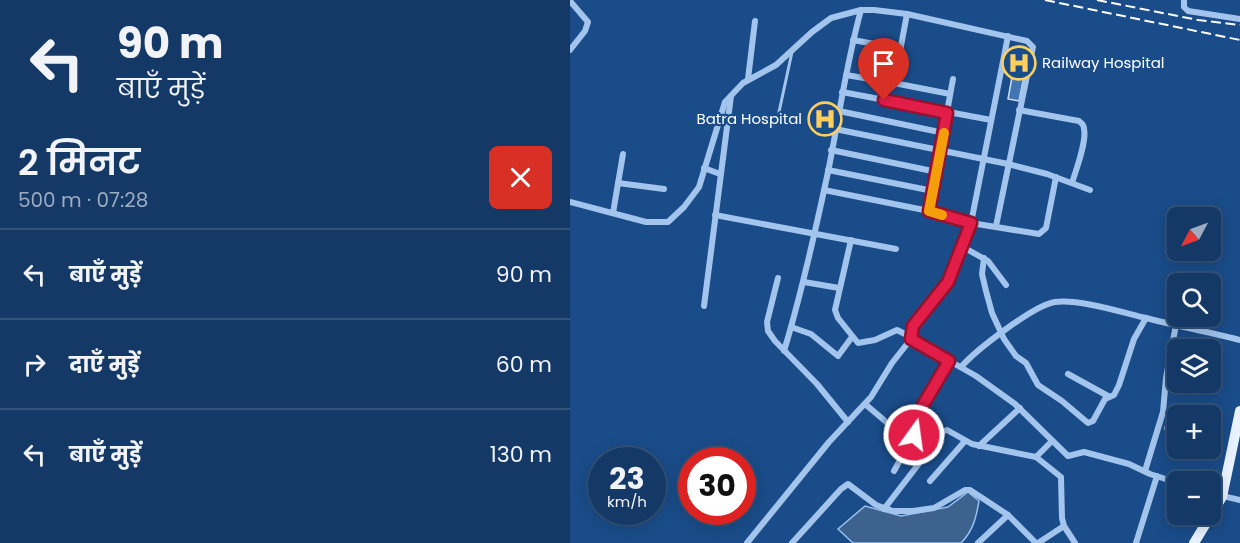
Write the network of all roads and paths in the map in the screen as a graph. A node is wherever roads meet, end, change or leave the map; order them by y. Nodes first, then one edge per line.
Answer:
1 (1184, 0) edge
2 (570, 1) edge
3 (861, 10) junction
4 (907, 14) junction
5 (1240, 19) edge
6 (755, 21) dead end
7 (1008, 36) junction
8 (853, 40) junction
9 (901, 49) junction
10 (570, 50) edge
11 (792, 51) junction
12 (846, 75) junction
13 (748, 79) junction
14 (953, 79) dead end
15 (894, 83) junction
16 (842, 92) junction
17 (732, 93) junction
18 (950, 94) junction
19 (1019, 110) junction
20 (779, 111) dead end
21 (839, 111) junction
22 (947, 113) junction
23 (991, 120) junction
24 (835, 129) junction
25 (944, 133) junction
26 (831, 150) junction
27 (941, 152) junction
28 (623, 154) dead end
29 (984, 160) junction
30 (1008, 164) junction
31 (704, 168) junction
32 (828, 170) junction
33 (937, 172) junction
34 (720, 174) junction
35 (1056, 177) junction
36 (618, 183) junction
37 (1072, 183) junction
38 (664, 189) dead end
39 (824, 190) junction
40 (1090, 190) dead end
41 (933, 191) junction
42 (570, 202) edge
43 (929, 211) junction
44 (613, 213) junction
45 (715, 214) junction
46 (971, 223) junction
47 (996, 226) junction
48 (814, 233) junction
49 (851, 240) junction
50 (963, 246) junction
51 (896, 249) dead end
52 (984, 258) junction
53 (778, 278) dead end
54 (804, 282) junction
55 (1006, 285) dead end
56 (839, 288) junction
57 (704, 306) dead end
58 (1146, 318) junction
59 (1167, 323) edge
60 (791, 327) junction
61 (1176, 327) edge
62 (1185, 327) edge
63 (1001, 334) junction
64 (852, 337) junction
65 (911, 338) junction
66 (1240, 340) edge
67 (784, 351) junction
68 (949, 361) junction
69 (961, 367) junction
70 (1068, 374) dead end
71 (1108, 396) junction
72 (865, 404) junction
73 (1020, 408) junction
74 (1240, 415) edge
75 (919, 420) junction
76 (848, 422) junction
77 (941, 434) junction
78 (965, 441) junction
79 (1052, 441) junction
80 (979, 446) junction
81 (1036, 457) junction
82 (894, 471) dead end
83 (1145, 471) junction
84 (1157, 476) junction
85 (1167, 479) edge
86 (930, 481) dead end
87 (1222, 497) junction
88 (1240, 500) edge
89 (884, 509) junction
90 (1008, 514) junction
91 (1064, 526) junction
92 (747, 543) edge
93 (792, 543) edge
94 (978, 543) edge
95 (1037, 543) edge
96 (1075, 543) edge
97 (1136, 543) edge
98 (1194, 543) edge

1 - 5 street
2 - 10 street
3 - 4 street
3 - 8 street
3 - 11 street
4 - 7 street
4 - 9 street
6 - 13 street
7 - 19 street
7 - 23 street
8 - 9 street
8 - 12 street
9 - 15 street
11 - 13 street
11 - 20 lane
12 - 15 street
12 - 16 street
13 - 17 street
14 - 18 street
15 - 18 street
16 - 21 street
16 - 22 street
17 - 31 street
17 - 34 street
18 - 22 street
19 - 30 street
19 - 37 street
21 - 24 street
21 - 25 street
22 - 23 street
22 - 25 street
23 - 29 street
24 - 26 street
24 - 27 street
25 - 27 street
26 - 32 street
26 - 33 street
27 - 29 street
27 - 33 street
28 - 36 street
29 - 30 street
29 - 46 street
30 - 35 street
30 - 47 street
31 - 34 street
31 - 44 street
32 - 39 street
32 - 41 street
33 - 41 street
34 - 45 street
35 - 37 street
35 - 47 street
36 - 38 street
36 - 44 street
37 - 40 street
39 - 43 street
39 - 48 street
41 - 43 street
42 - 44 street
43 - 46 street
45 - 48 street
45 - 57 street
46 - 47 street
46 - 50 street
48 - 49 street
48 - 54 street
49 - 51 street
49 - 56 street
50 - 52 street
50 - 65 street
52 - 55 street
52 - 63 street
53 - 67 street
54 - 56 street
54 - 60 street
56 - 64 street
58 - 59 street
58 - 63 street
58 - 71 street
60 - 64 street
60 - 67 street
61 - 83 street
62 - 66 street
63 - 69 street
63 - 71 street
64 - 65 street
65 - 68 street
65 - 72 street
67 - 76 street
68 - 69 street
68 - 75 street
69 - 73 street
70 - 71 street
72 - 75 street
72 - 76 street
73 - 79 street
73 - 80 street
74 - 87 main road
75 - 77 street
75 - 82 street
76 - 92 street
77 - 78 street
77 - 89 street
78 - 80 street
78 - 86 street
79 - 81 street
79 - 83 street
80 - 81 street
81 - 91 street
83 - 84 street
84 - 85 street
84 - 97 street
87 - 88 street
87 - 98 main road
89 - 90 street
89 - 93 street
90 - 94 street
90 - 95 street
91 - 95 street
91 - 96 street

